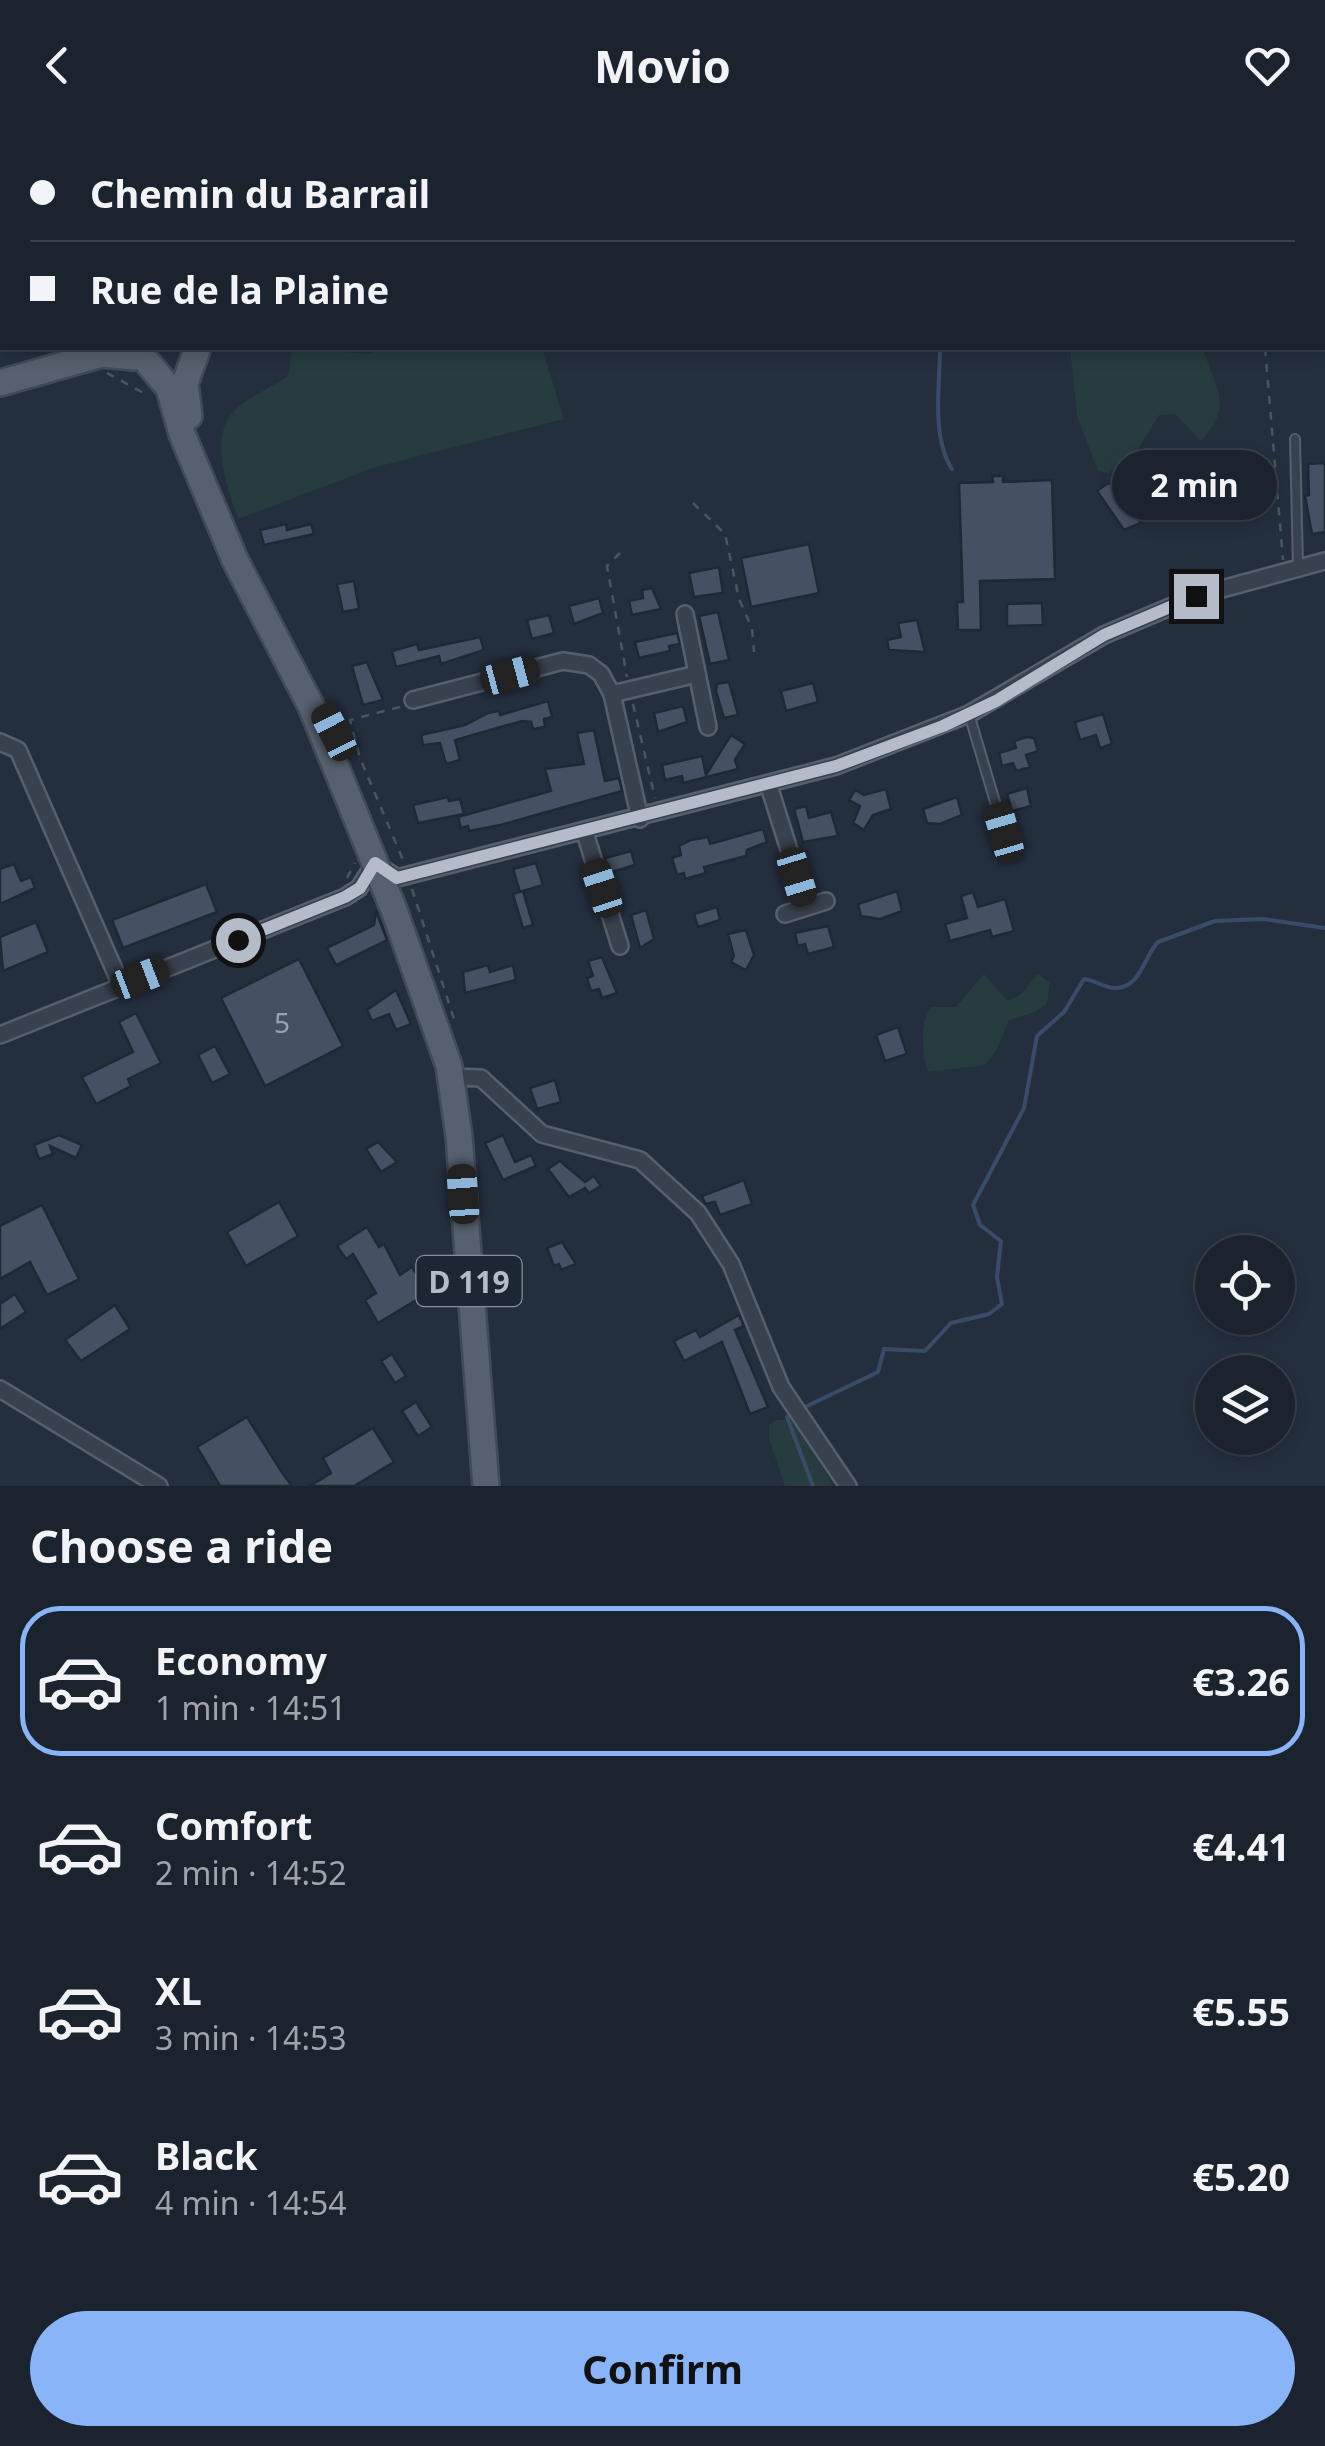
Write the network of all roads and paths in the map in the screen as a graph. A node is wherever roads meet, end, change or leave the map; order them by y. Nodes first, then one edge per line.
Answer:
1 (65, 350) edge
2 (196, 350) edge
3 (198, 350) edge
4 (1265, 350) edge
5 (127, 355) edge
6 (8, 380) edge
7 (169, 388) junction
8 (1295, 439) dead end
9 (198, 470) junction
10 (694, 503) dead end
11 (1325, 560) edge
12 (1291, 569) junction
13 (685, 614) dead end
14 (754, 652) dead end
15 (697, 674) junction
16 (612, 694) junction
17 (413, 700) joint
18 (339, 714) dead end
19 (969, 714) junction
20 (350, 720) junction
21 (343, 722) junction
22 (708, 727) dead end
23 (0, 742) edge
24 (354, 761) dead end
25 (769, 786) junction
26 (640, 819) junction
27 (585, 833) junction
28 (1006, 856) dead end
29 (393, 869) junction
30 (826, 902) dead end
31 (806, 908) junction
32 (785, 914) dead end
33 (620, 946) dead end
34 (121, 985) junction
35 (0, 1034) edge
36 (450, 1071) junction
37 (0, 1388) edge
38 (159, 1486) edge
39 (486, 1486) edge
40 (848, 1486) edge

1 - 6 main road
2 - 5 main road
3 - 9 main road, D 119
4 - 12 path
5 - 6 main road
5 - 7 main road, D 119
5 - 7 path
7 - 9 main road, D 119
8 - 12 lane
9 - 29 main road, D 119
10 - 14 path
11 - 12 street
12 - 19 street
13 - 15 street
15 - 16 street
15 - 22 street
16 - 17 street
16 - 26 street
17 - 20 path
18 - 21 path
19 - 25 street
19 - 28 lane
20 - 21 path
20 - 29 path
21 - 24 path
23 - 34 street
25 - 26 street
25 - 31 street
26 - 27 street
27 - 29 street
27 - 33 street
29 - 34 street
29 - 36 main road, D 119
30 - 31 street
31 - 32 street
34 - 35 street
36 - 39 main road, D 119
36 - 40 street
37 - 38 street

